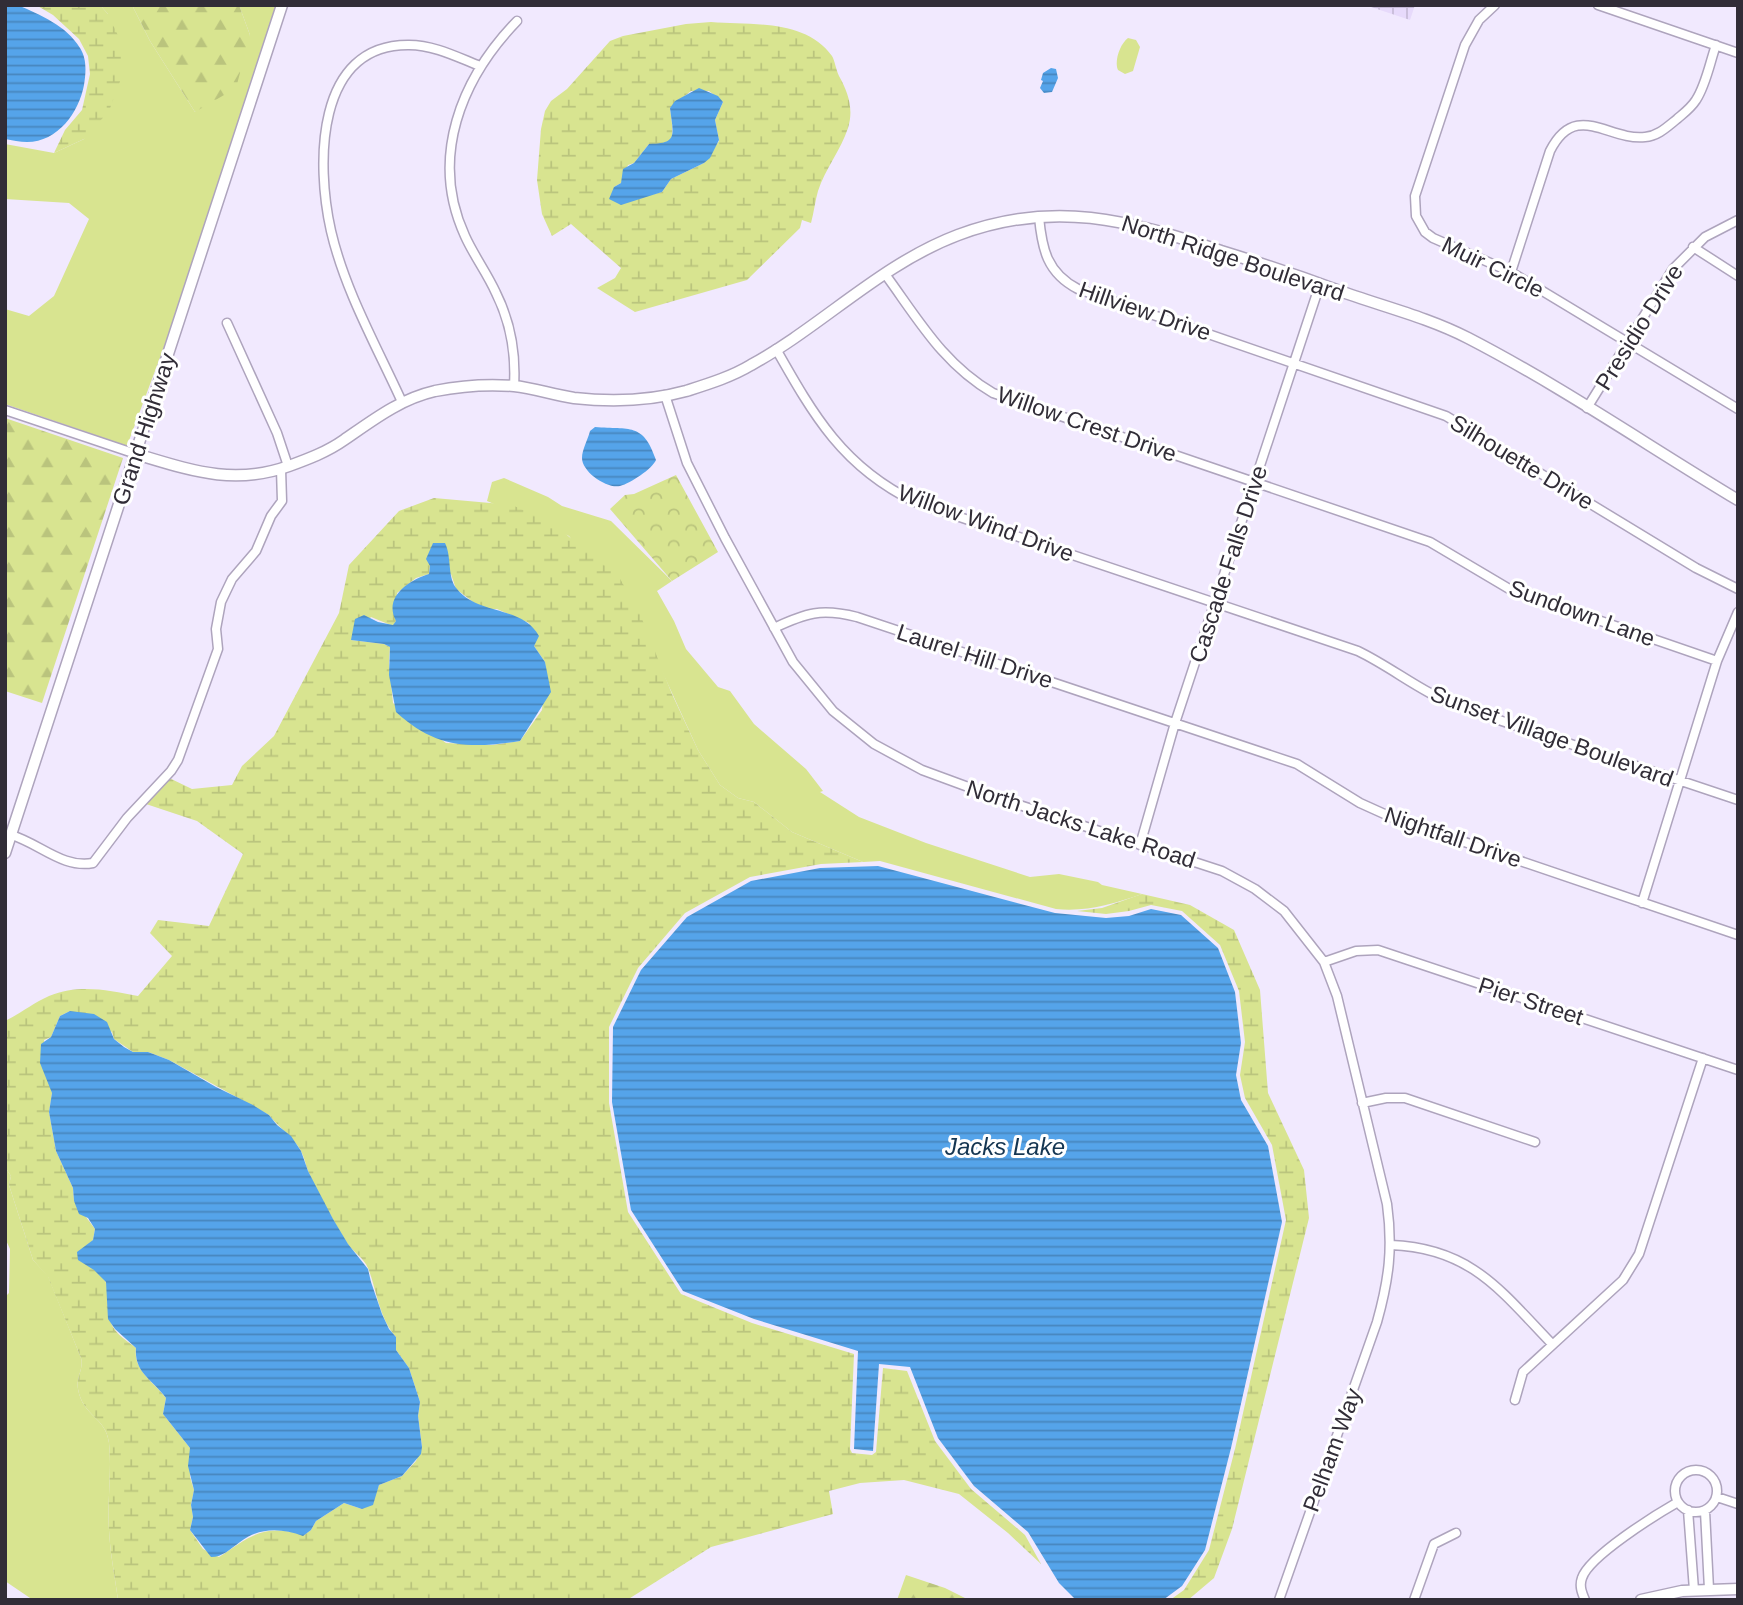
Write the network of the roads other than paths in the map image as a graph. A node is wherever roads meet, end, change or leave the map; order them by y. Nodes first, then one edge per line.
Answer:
1 (282, 5) edge
2 (1495, 5) edge
3 (1598, 5) edge
4 (517, 21) dead end
5 (1716, 45) junction
6 (1738, 53) edge
7 (480, 66) junction
8 (1038, 217) junction
9 (1738, 220) edge
10 (1693, 247) junction
11 (1511, 272) junction
12 (885, 274) junction
13 (1738, 276) edge
14 (1320, 284) junction
15 (227, 323) dead end
16 (1628, 342) junction
17 (776, 349) junction
18 (1294, 362) junction
19 (514, 386) junction
20 (665, 395) junction
21 (402, 402) junction
22 (1587, 408) junction
23 (1738, 409) edge
24 (5, 410) edge
25 (136, 454) junction
26 (285, 468) junction
27 (1254, 483) junction
28 (1738, 500) edge
29 (1738, 589) edge
30 (1215, 603) junction
31 (1738, 612) edge
32 (774, 628) junction
33 (1717, 661) junction
34 (1175, 723) junction
35 (1679, 781) junction
36 (1738, 800) edge
37 (11, 835) junction
38 (1140, 845) junction
39 (5, 853) edge
40 (1642, 903) junction
41 (1738, 935) edge
42 (1324, 962) junction
43 (1703, 1059) junction
44 (1738, 1070) edge
45 (1362, 1103) junction
46 (1535, 1142) dead end
47 (1391, 1245) junction
48 (1384, 1300) joint
49 (1552, 1344) junction
50 (1515, 1400) dead end
51 (1717, 1497) junction
52 (1678, 1502) junction
53 (1738, 1504) edge
54 (1688, 1510) junction
55 (1705, 1511) junction
56 (1455, 1533) dead end
57 (1707, 1543) junction
58 (1690, 1544) junction
59 (1709, 1589) junction
60 (1738, 1589) edge
61 (1694, 1590) junction
62 (1279, 1600) edge
63 (1414, 1600) edge
64 (1585, 1600) edge
65 (1640, 1600) edge

1 - 25 street, Grand Highway
2 - 11 street, Muir Circle
3 - 5 street
4 - 7 street
5 - 6 street
5 - 11 street
7 - 19 street
7 - 21 street
8 - 12 street, North Ridge Boulevard
8 - 14 street, North Ridge Boulevard
8 - 18 street, Hillview Drive
9 - 10 street, Presidio Drive
10 - 13 street, Presidio Drive
10 - 16 street, Presidio Drive
11 - 16 street, Muir Circle
12 - 17 street, North Ridge Boulevard
12 - 27 street, Willow Crest Drive
14 - 18 street, Cascade Falls Drive
14 - 22 street, North Ridge Boulevard
15 - 26 street
16 - 22 street, Presidio Drive
16 - 23 street, Muir Circle
17 - 20 street, North Ridge Boulevard
17 - 30 street, Willow Wind Drive
18 - 27 street, Cascade Falls Drive
18 - 29 street, Silhouette Drive
19 - 20 street, North Ridge Boulevard
19 - 21 street
20 - 32 street, North Jacks Lake Road
21 - 26 street
22 - 28 street, North Ridge Boulevard
24 - 25 street
25 - 26 street
25 - 37 street, Grand Highway
26 - 37 street
27 - 30 street, Cascade Falls Drive
27 - 33 street, Sundown Lane
30 - 34 street, Cascade Falls Drive
30 - 35 street, Sunset Village Boulevard
31 - 33 street
32 - 34 street, Laurel Hill Drive
32 - 38 street, North Jacks Lake Road
33 - 35 street
34 - 38 street, Cascade Falls Drive
34 - 40 street, Nightfall Drive
35 - 36 street, Sunset Village Boulevard
35 - 40 street
37 - 39 street, Grand Highway
38 - 42 street, North Jacks Lake Road
40 - 41 street, Nightfall Drive
42 - 43 street, Pier Street
42 - 45 street, North Jacks Lake Road
43 - 44 street, Pier Street
43 - 49 street
45 - 46 street
45 - 47 street, North Jacks Lake Road
47 - 48 street, North Jacks Lake Road
47 - 49 street
48 - 62 street, Pelham Way
49 - 50 street
51 - 52 street
51 - 53 street
51 - 55 street
52 - 54 street
52 - 64 street
54 - 55 street
54 - 58 street
55 - 57 street
56 - 63 street
57 - 58 street
57 - 59 street
58 - 61 street
59 - 60 street
59 - 61 street
61 - 65 street

